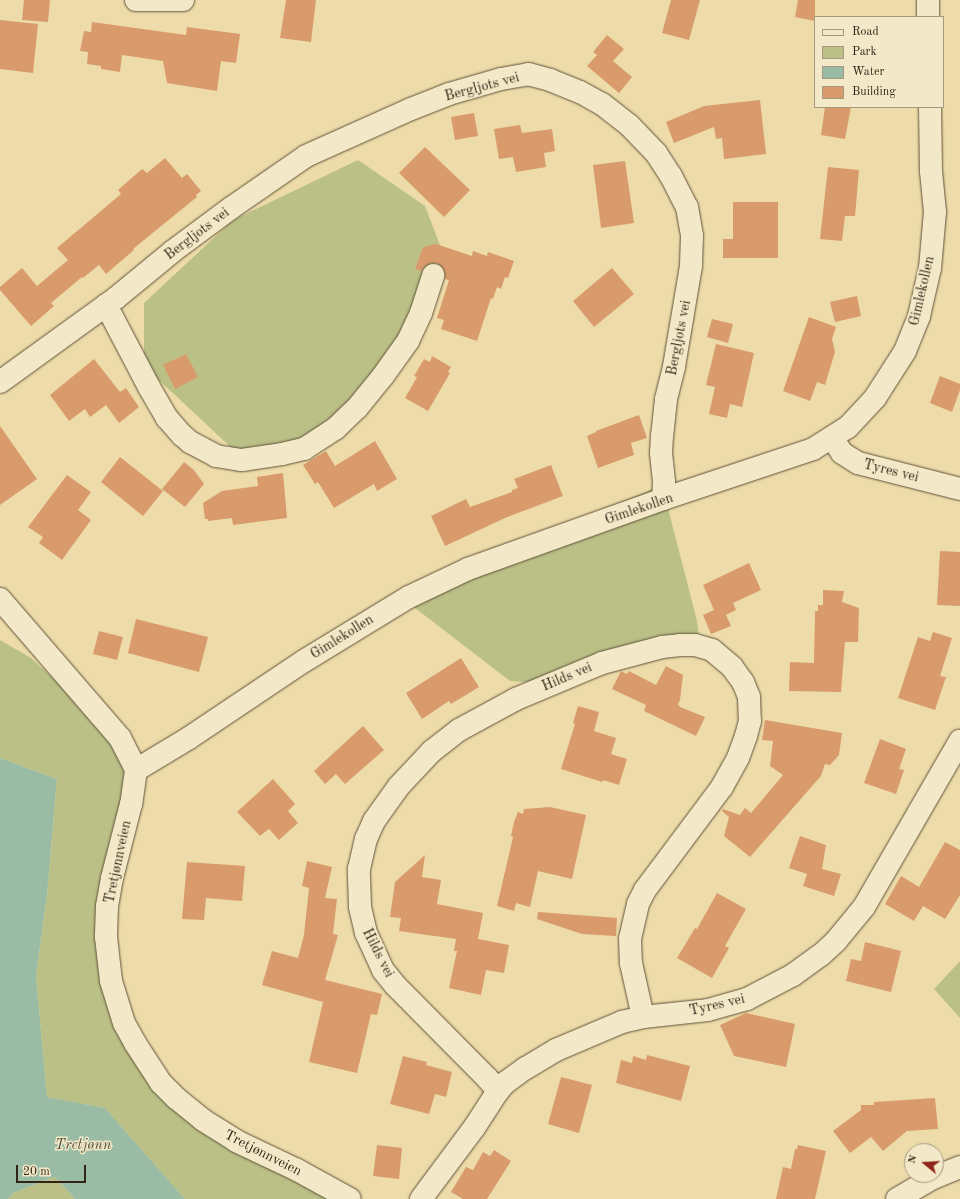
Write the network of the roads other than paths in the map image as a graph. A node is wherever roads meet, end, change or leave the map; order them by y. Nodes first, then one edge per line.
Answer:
1 (136, 0) edge
2 (183, 0) edge
3 (928, 0) edge
4 (928, 16) edge
5 (930, 108) edge
6 (433, 276) dead end
7 (106, 305) junction
8 (0, 382) edge
9 (832, 438) junction
10 (960, 489) edge
11 (663, 499) junction
12 (0, 599) edge
13 (960, 741) edge
14 (136, 770) junction
15 (643, 1017) junction
16 (498, 1091) junction
17 (960, 1165) edge
18 (350, 1199) edge
19 (421, 1199) edge
20 (898, 1199) edge

1 - 2 street
3 - 4 street
5 - 9 street, Gimlekollen
6 - 7 street
7 - 8 street, Bergljots vei
7 - 11 street, Bergljots vei
9 - 10 street, Tyres vei
9 - 11 street, Gimlekollen
11 - 14 street, Gimlekollen
12 - 14 street
13 - 15 street, Tyres vei
14 - 18 street, Tretjønnveien
15 - 16 street, Tyres vei
15 - 16 street, Hilds vei
16 - 19 street, Tyres vei
17 - 20 street

